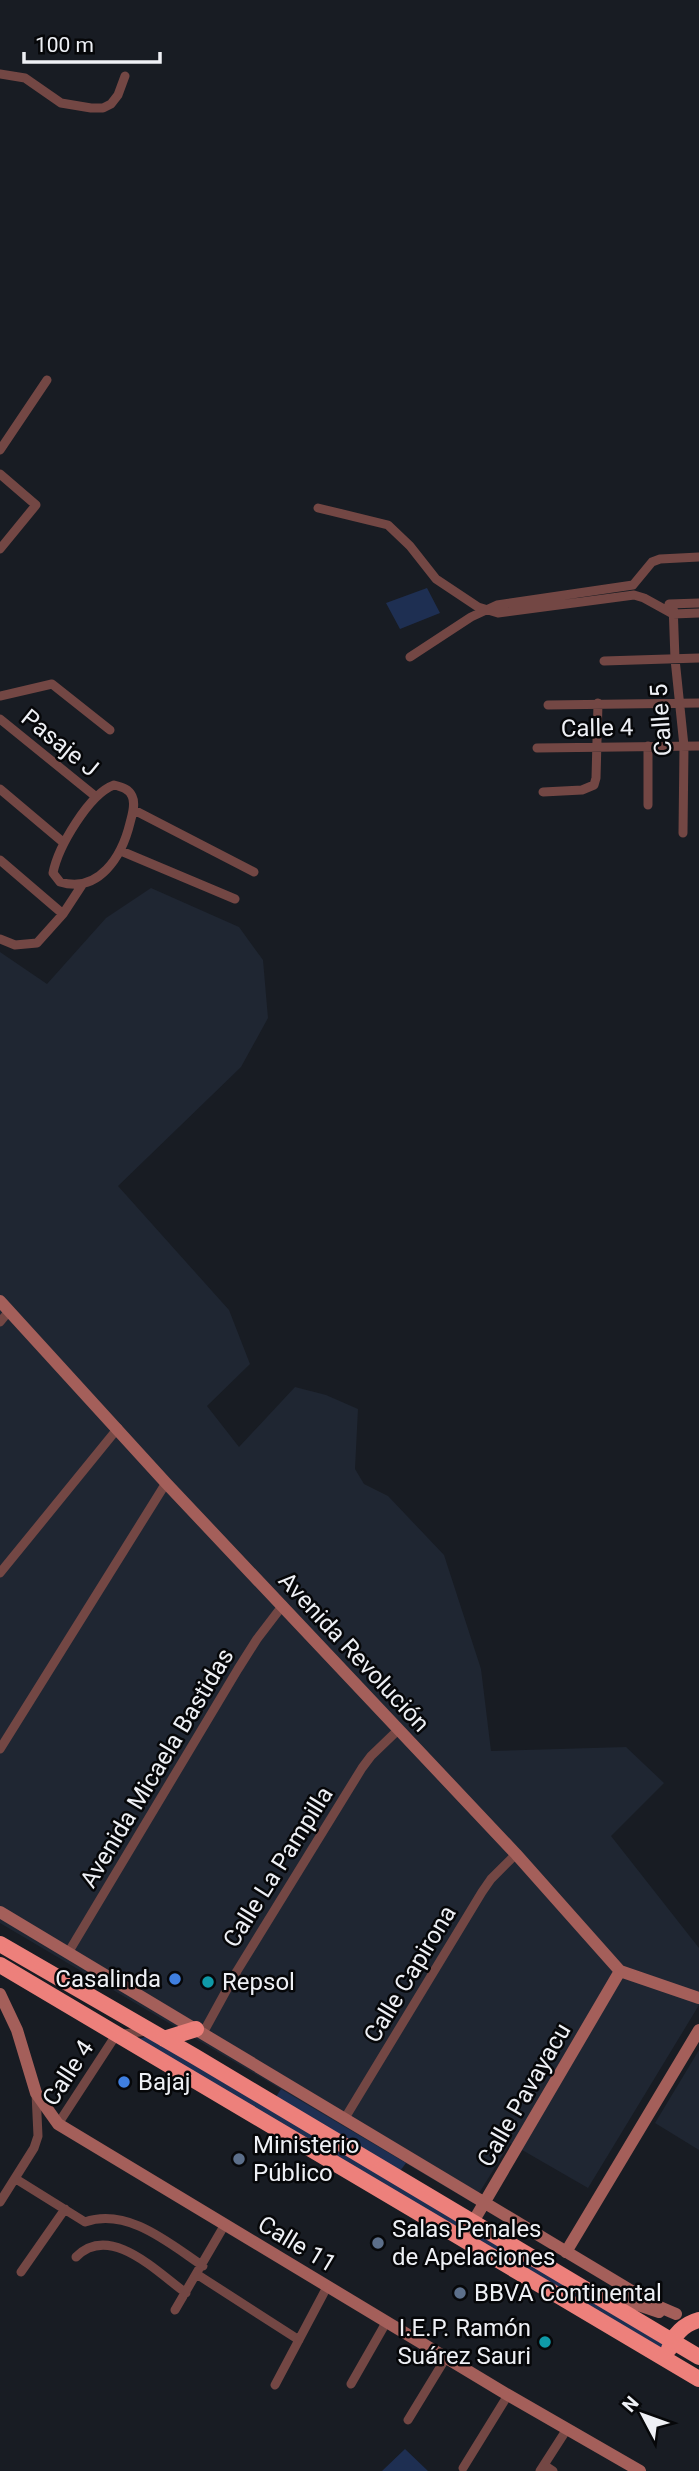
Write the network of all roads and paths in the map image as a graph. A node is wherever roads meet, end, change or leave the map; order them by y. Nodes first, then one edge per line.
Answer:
1 (0, 74) edge
2 (125, 76) dead end
3 (47, 380) dead end
4 (0, 450) edge
5 (0, 474) edge
6 (318, 508) dead end
7 (0, 549) edge
8 (699, 556) edge
9 (634, 590) junction
10 (699, 603) edge
11 (673, 609) junction
12 (485, 610) junction
13 (699, 613) edge
14 (410, 657) dead end
15 (699, 658) edge
16 (675, 659) junction
17 (604, 661) dead end
18 (0, 696) edge
19 (699, 703) edge
20 (598, 704) junction
21 (680, 704) junction
22 (548, 705) dead end
23 (0, 719) edge
24 (110, 730) dead end
25 (648, 746) junction
26 (684, 746) junction
27 (699, 746) edge
28 (596, 747) junction
29 (537, 748) dead end
30 (0, 789) edge
31 (543, 792) dead end
32 (95, 796) junction
33 (648, 805) dead end
34 (134, 810) junction
35 (683, 834) dead end
36 (64, 843) junction
37 (121, 851) junction
38 (0, 860) edge
39 (254, 872) dead end
40 (82, 885) junction
41 (235, 899) dead end
42 (63, 914) junction
43 (0, 939) edge
44 (5, 1306) edge
45 (0, 1322) edge
46 (118, 1428) junction
47 (166, 1483) junction
48 (0, 1573) edge
49 (283, 1605) junction
50 (398, 1730) junction
51 (0, 1749) edge
52 (516, 1854) junction
53 (0, 1912) edge
54 (0, 1944) edge
55 (68, 1953) junction
56 (0, 1965) edge
57 (620, 1971) junction
58 (0, 1994) edge
59 (699, 1998) edge
60 (8, 2008) junction
61 (0, 2020) edge
62 (699, 2030) edge
63 (149, 2031) junction
64 (200, 2031) junction
65 (116, 2035) junction
66 (164, 2039) junction
67 (36, 2093) junction
68 (345, 2118) junction
69 (58, 2124) junction
70 (16, 2179) junction
71 (485, 2202) junction
72 (0, 2203) edge
73 (65, 2209) junction
74 (473, 2222) junction
75 (224, 2226) junction
76 (463, 2239) junction
77 (566, 2252) junction
78 (76, 2257) dead end
79 (200, 2270) junction
80 (21, 2272) dead end
81 (577, 2284) junction
82 (327, 2287) junction
83 (186, 2294) junction
84 (175, 2310) dead end
85 (676, 2314) junction
86 (699, 2319) edge
87 (387, 2321) junction
88 (299, 2340) junction
89 (672, 2341) junction
90 (447, 2356) junction
91 (699, 2357) edge
92 (688, 2372) edge
93 (351, 2384) dead end
94 (275, 2385) dead end
95 (508, 2395) junction
96 (408, 2420) dead end
97 (567, 2429) junction
98 (463, 2468) dead end
99 (542, 2468) edge
100 (553, 2471) edge
101 (640, 2471) edge

1 - 2 street
3 - 4 street
5 - 7 street
6 - 12 street
8 - 9 street
9 - 11 street
9 - 12 street
9 - 12 street
10 - 11 street
11 - 13 street
11 - 16 street, Calle 5
12 - 14 street
15 - 16 street
16 - 17 street
16 - 21 street, Calle 5
18 - 24 street
19 - 21 street
20 - 21 street
20 - 22 street
20 - 28 street
21 - 26 street, Calle 5
23 - 32 street, Pasaje J
25 - 26 street, Calle 4
25 - 28 street, Calle 4
25 - 33 street
26 - 27 street, Calle 4
26 - 35 street, Calle 5
28 - 29 street, Calle 4
28 - 31 street
30 - 36 street
32 - 34 street
32 - 36 street
34 - 37 street
34 - 39 street
36 - 40 street
37 - 40 street
37 - 41 street
38 - 42 street
40 - 42 street
42 - 43 street
44 - 45 street
44 - 46 street, Avenida Revolución
46 - 47 street, Avenida Revolución
46 - 48 street
47 - 49 street, Avenida Revolución
47 - 51 street
49 - 50 street, Avenida Revolución
49 - 55 street, Avenida Micaela Bastidas
50 - 52 street, Avenida Revolución
50 - 64 street, Calle La Pampilla
52 - 57 street, Avenida Revolución
52 - 68 street, Calle Capirona
53 - 55 street
54 - 63 highway
55 - 64 street
56 - 65 highway
57 - 59 street, Avenida Revolución
57 - 71 street, Calle Pavayacu
58 - 60 street, Calle 11
60 - 61 street
60 - 67 street, Calle 11
62 - 77 street
63 - 65 street, Calle 4
63 - 66 highway
64 - 66 highway
64 - 68 street
65 - 69 street, Calle 4
65 - 76 highway
66 - 74 highway
67 - 69 street, Calle 11
67 - 70 street
68 - 71 street
69 - 75 street, Calle 11
70 - 72 street
70 - 73 street
71 - 74 street, Calle Pavayacu
71 - 77 street
73 - 79 street
73 - 80 street
74 - 76 street, Calle Pavayacu
74 - 81 highway
75 - 79 street
75 - 82 street, Calle 11
76 - 92 highway
77 - 85 street
78 - 83 street
79 - 83 street
79 - 88 street
81 - 85 street
81 - 89 highway
82 - 87 street, Calle 11
82 - 88 street
83 - 84 street
85 - 86 street
86 - 89 highway
87 - 90 street, Calle 11
87 - 93 street
88 - 94 street
89 - 91 highway
89 - 92 highway
90 - 95 street, Calle 11
90 - 96 street
95 - 97 street, Calle 11
95 - 98 street
97 - 99 street
97 - 101 street, Calle 11
99 - 100 street

